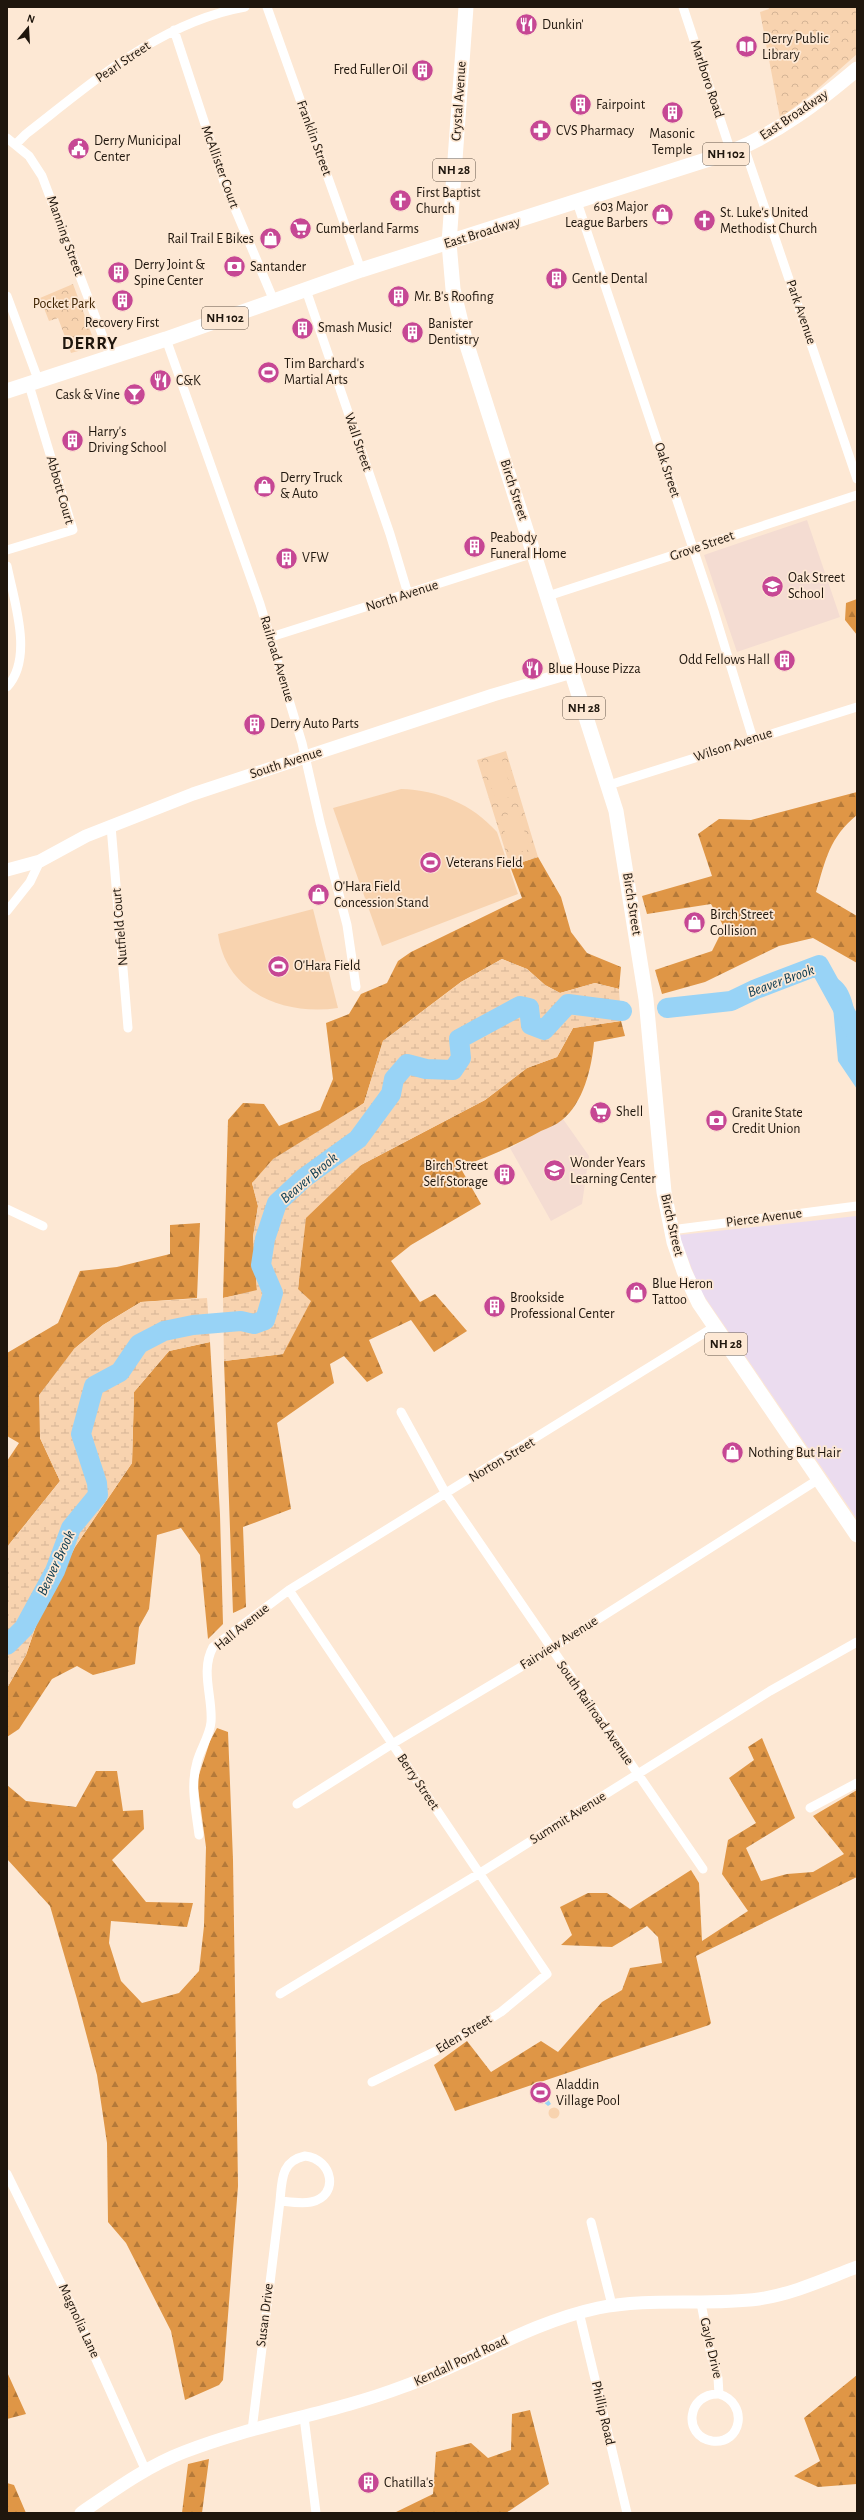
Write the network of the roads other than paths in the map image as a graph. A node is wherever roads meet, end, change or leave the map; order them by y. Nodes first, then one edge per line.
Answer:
1 (245, 7) edge
2 (267, 7) edge
3 (466, 7) edge
4 (683, 7) edge
5 (220, 9) edge
6 (174, 30) junction
7 (857, 69) edge
8 (7, 138) edge
9 (16, 144) junction
10 (737, 149) junction
11 (577, 202) junction
12 (449, 243) junction
13 (361, 270) junction
14 (306, 290) junction
15 (7, 296) edge
16 (274, 301) junction
17 (166, 339) junction
18 (111, 358) junction
19 (34, 383) junction
20 (7, 391) edge
21 (857, 479) edge
22 (857, 495) edge
23 (694, 549) junction
24 (7, 550) edge
25 (534, 553) junction
26 (7, 566) edge
27 (408, 594) junction
28 (548, 596) junction
29 (271, 637) junction
30 (572, 672) junction
31 (7, 687) edge
32 (857, 707) edge
33 (753, 739) junction
34 (305, 756) junction
35 (609, 785) junction
36 (111, 826) junction
37 (40, 861) junction
38 (7, 870) edge
39 (7, 911) edge
40 (356, 987) dead end
41 (128, 1028) dead end
42 (857, 1206) edge
43 (7, 1209) edge
44 (43, 1226) dead end
45 (671, 1230) junction
46 (714, 1327) junction
47 (401, 1412) dead end
48 (819, 1479) junction
49 (446, 1494) junction
50 (857, 1535) edge
51 (288, 1590) junction
52 (857, 1642) edge
53 (551, 1649) junction
54 (392, 1744) junction
55 (637, 1774) junction
56 (857, 1783) edge
57 (297, 1804) dead end
58 (810, 1808) dead end
59 (199, 1835) dead end
60 (703, 1869) dead end
61 (480, 1874) junction
62 (547, 1974) joint
63 (280, 1994) dead end
64 (372, 2082) dead end
65 (7, 2174) edge
66 (280, 2201) junction
67 (591, 2222) dead end
68 (857, 2267) edge
69 (701, 2303) junction
70 (612, 2305) junction
71 (579, 2312) junction
72 (719, 2394) junction
73 (304, 2417) junction
74 (252, 2430) junction
75 (146, 2471) junction
76 (81, 2513) edge
77 (316, 2513) edge
78 (628, 2513) edge

1 - 5 street, Pearl Street
2 - 13 street, Franklin Street
3 - 12 main road, Crystal Avenue / NH 28
4 - 10 street, Marlboro Road
5 - 6 street, Pearl Street
6 - 9 street, Pearl Street
6 - 16 street, McAllister Court
7 - 10 main road, East Broadway / NH 102
8 - 9 street, Manning Street
9 - 18 street, Manning Street
10 - 11 main road, East Broadway / NH 102
10 - 21 street, Park Avenue
11 - 12 main road, East Broadway / NH 102
11 - 23 street, Oak Street
12 - 13 main road, East Broadway / NH 102
12 - 25 main road, Birch Street / NH 28
13 - 14 main road, East Broadway / NH 102
14 - 16 main road, East Broadway / NH 102
14 - 27 street, Wall Street
15 - 19 street, Abbott Court
16 - 17 main road, East Broadway / NH 102
17 - 18 main road, East Broadway / NH 102
17 - 29 street, Railroad Avenue
18 - 19 main road, East Broadway / NH 102
19 - 20 main road, NH 102
19 - 24 street, Abbott Court
22 - 23 street, Grove Street
23 - 28 street, Grove Street
23 - 33 street, Oak Street
25 - 27 street, North Avenue
25 - 28 main road, Birch Street / NH 28
26 - 31 street
27 - 29 street, North Avenue
28 - 30 main road, Birch Street / NH 28
29 - 34 street, Railroad Avenue
30 - 34 street, South Avenue
30 - 35 main road, Birch Street / NH 28
32 - 33 street, Wilson Avenue
33 - 35 street, Wilson Avenue
34 - 36 street, South Avenue
34 - 40 street, Railroad Avenue
35 - 45 main road, Birch Street / NH 28
36 - 37 street, South Avenue
36 - 41 street, Nutfield Court
37 - 38 street, South Avenue
37 - 39 street
42 - 45 street, Pierce Avenue
43 - 44 street
45 - 46 main road, Birch Street / NH 28
46 - 48 main road, Birch Street / NH 28
46 - 49 street, Norton Street
47 - 49 street, South Railroad Avenue
48 - 50 main road, Birch Street / NH 28
48 - 53 street, Fairview Avenue
49 - 51 street, Norton Street
49 - 53 street, South Railroad Avenue
51 - 54 street, Berry Street
51 - 59 street, Hall Avenue
52 - 55 street, Summit Avenue
53 - 54 street, Fairview Avenue
53 - 55 street, South Railroad Avenue
54 - 57 street, Fairview Avenue
54 - 61 street, Berry Street
55 - 60 street, South Railroad Avenue
55 - 61 street, Summit Avenue
56 - 58 street
61 - 62 street, Berry Street
61 - 63 street, Summit Avenue
62 - 64 street, Eden Street
65 - 75 street, Magnolia Lane
66 - 66 street, Susan Drive
66 - 74 street, Susan Drive
67 - 70 street
68 - 69 street, Kendall Pond Road
69 - 70 street, Kendall Pond Road
69 - 72 street, Gayle Drive
70 - 71 street, Kendall Pond Road
71 - 73 street, Kendall Pond Road
71 - 78 street, Phillip Road
72 - 72 street, Gayle Drive
73 - 74 street, Kendall Pond Road
73 - 77 street
74 - 75 street, Kendall Pond Road
75 - 76 street, Kendall Pond Road

